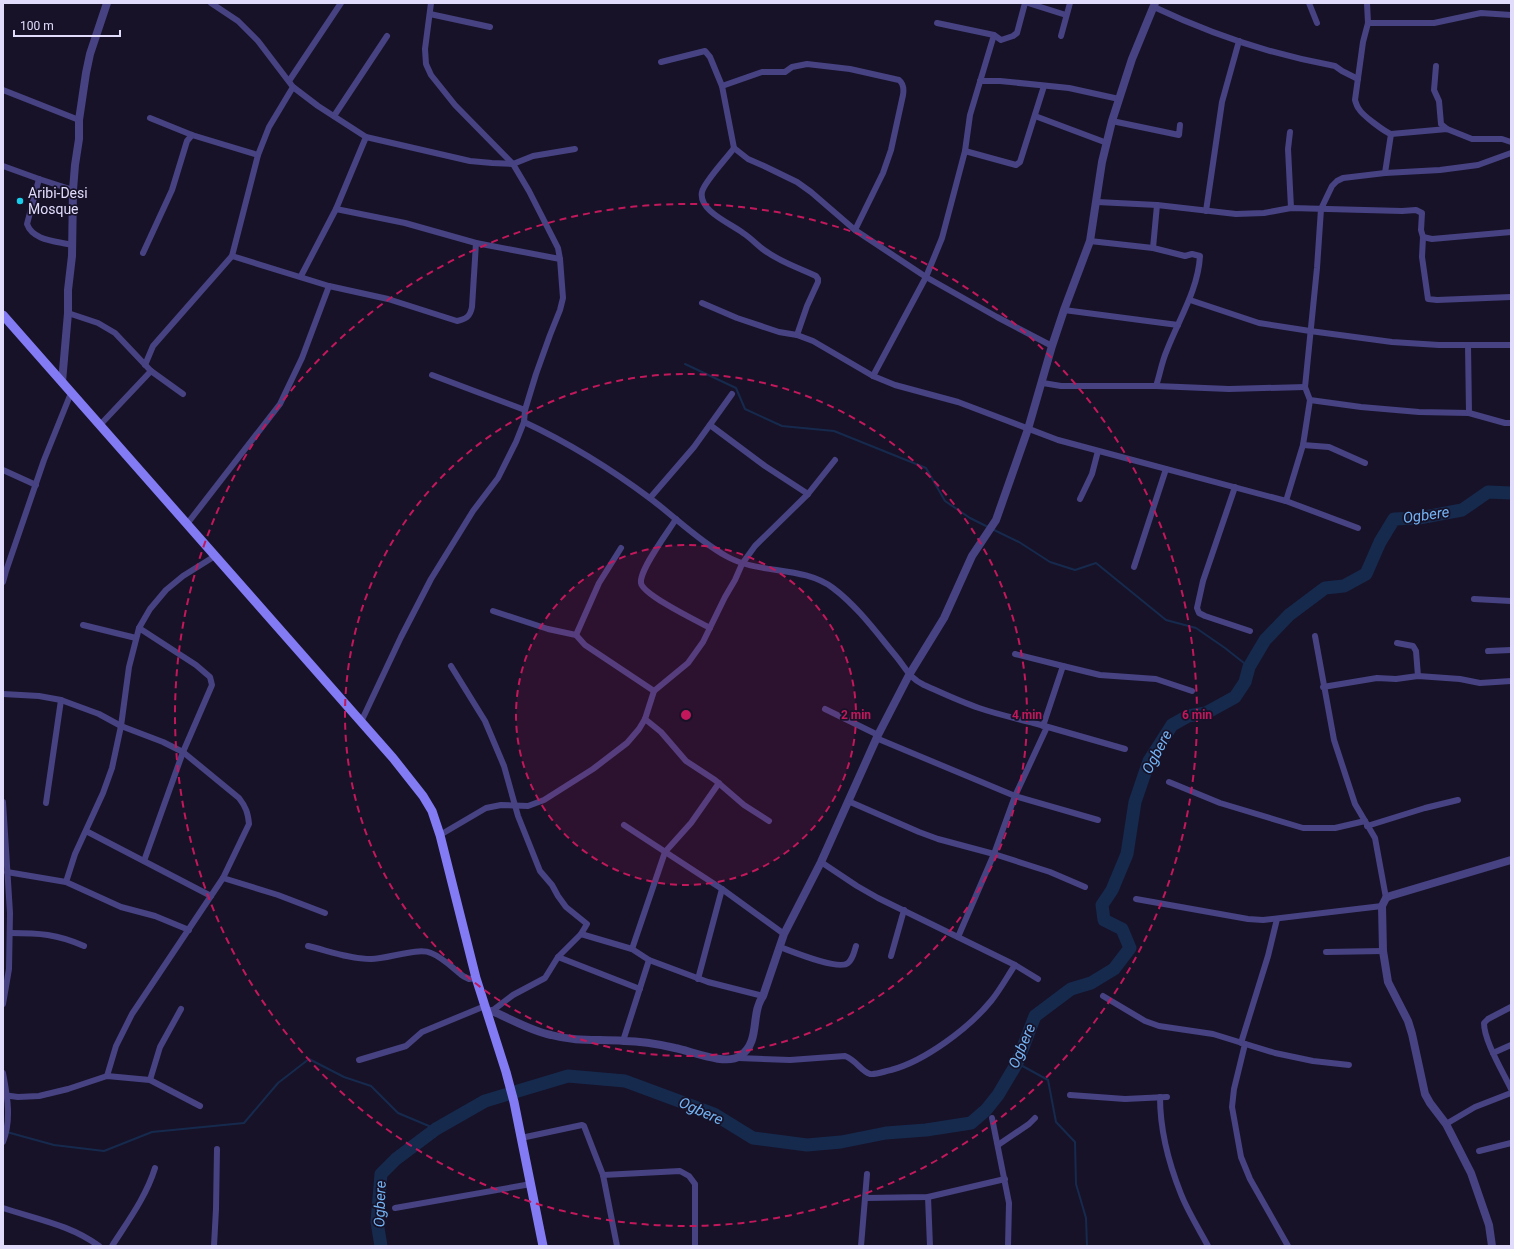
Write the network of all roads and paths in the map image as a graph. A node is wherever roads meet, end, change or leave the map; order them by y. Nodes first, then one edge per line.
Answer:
1 (107, 3) edge
2 (211, 3) edge
3 (342, 3) edge
4 (431, 3) edge
5 (1027, 3) edge
6 (1070, 3) edge
7 (1309, 3) edge
8 (1368, 3) edge
9 (1154, 5) edge
10 (430, 14) junction
11 (1066, 15) junction
12 (1511, 15) edge
13 (937, 23) dead end
14 (1317, 23) dead end
15 (1368, 23) junction
16 (490, 27) dead end
17 (994, 35) junction
18 (386, 36) dead end
19 (1061, 36) dead end
20 (1239, 41) junction
21 (661, 62) dead end
22 (1436, 66) dead end
23 (1358, 78) junction
24 (289, 81) junction
25 (980, 81) junction
26 (722, 86) junction
27 (1044, 86) junction
28 (293, 87) junction
29 (3, 90) edge
30 (1119, 99) junction
31 (334, 116) junction
32 (1035, 116) junction
33 (150, 118) dead end
34 (79, 120) junction
35 (1112, 121) junction
36 (1180, 125) dead end
37 (1447, 129) junction
38 (1290, 132) dead end
39 (1391, 134) junction
40 (192, 135) junction
41 (366, 137) junction
42 (1511, 142) edge
43 (1106, 143) junction
44 (734, 148) junction
45 (575, 149) dead end
46 (966, 151) junction
47 (1511, 153) edge
48 (258, 155) junction
49 (513, 164) junction
50 (3, 166) edge
51 (1385, 173) junction
52 (39, 179) junction
53 (73, 190) junction
54 (1097, 202) junction
55 (1157, 205) junction
56 (1291, 208) junction
57 (336, 209) junction
58 (1321, 209) junction
59 (1206, 211) junction
60 (855, 230) junction
61 (1511, 232) edge
62 (1423, 237) junction
63 (1090, 241) junction
64 (476, 243) junction
65 (72, 244) junction
66 (1153, 248) junction
67 (143, 253) dead end
68 (232, 256) junction
69 (560, 259) junction
70 (301, 276) junction
71 (926, 276) junction
72 (329, 286) junction
73 (1511, 297) edge
74 (1190, 300) junction
75 (702, 302) dead end
76 (1064, 310) junction
77 (68, 313) junction
78 (3, 315) edge
79 (1178, 325) junction
80 (1310, 331) junction
81 (797, 335) junction
82 (1468, 345) junction
83 (1511, 345) edge
84 (1052, 346) junction
85 (145, 365) junction
86 (151, 371) junction
87 (432, 375) dead end
88 (873, 376) junction
89 (62, 382) junction
90 (1043, 383) junction
91 (1156, 386) junction
92 (1305, 387) junction
93 (71, 393) junction
94 (183, 394) dead end
95 (732, 394) dead end
96 (1310, 400) junction
97 (525, 410) junction
98 (1469, 413) junction
99 (524, 422) junction
100 (1511, 423) edge
101 (100, 425) junction
102 (710, 425) junction
103 (1028, 430) junction
104 (1303, 444) junction
105 (1098, 451) junction
106 (835, 460) dead end
107 (1365, 463) dead end
108 (1166, 469) junction
109 (3, 470) edge
110 (36, 485) junction
111 (1235, 487) junction
112 (808, 494) junction
113 (650, 498) junction
114 (1080, 499) dead end
115 (1286, 500) junction
116 (676, 520) junction
117 (187, 524) junction
118 (1358, 528) dead end
119 (621, 548) dead end
120 (214, 556) junction
121 (742, 564) junction
122 (1134, 567) dead end
123 (4, 570) edge
124 (3, 582) edge
125 (1474, 599) dead end
126 (1511, 601) edge
127 (493, 611) dead end
128 (83, 625) dead end
129 (139, 628) junction
130 (710, 628) junction
131 (1250, 631) dead end
132 (576, 635) junction
133 (1315, 636) dead end
134 (136, 638) junction
135 (1397, 643) dead end
136 (1511, 650) edge
137 (1488, 651) dead end
138 (1015, 654) dead end
139 (451, 666) dead end
140 (1063, 666) junction
141 (909, 675) junction
142 (1418, 676) junction
143 (1511, 682) edge
144 (1323, 687) junction
145 (654, 691) junction
146 (1192, 691) dead end
147 (3, 694) edge
148 (61, 700) junction
149 (825, 709) dead end
150 (645, 719) junction
151 (361, 722) junction
152 (121, 726) junction
153 (1045, 726) junction
154 (877, 737) junction
155 (1125, 749) dead end
156 (183, 752) junction
157 (1169, 782) dead end
158 (719, 783) junction
159 (1015, 796) junction
160 (1458, 800) dead end
161 (848, 801) junction
162 (3, 802) edge
163 (46, 803) dead end
164 (515, 805) junction
165 (1098, 820) dead end
166 (770, 821) dead end
167 (1366, 824) junction
168 (624, 825) dead end
169 (86, 831) junction
170 (440, 835) junction
171 (665, 852) junction
172 (994, 854) junction
173 (4, 858) edge
174 (144, 860) junction
175 (1511, 860) edge
176 (821, 862) junction
177 (8, 872) junction
178 (223, 878) junction
179 (66, 882) junction
180 (1085, 887) dead end
181 (722, 889) junction
182 (211, 896) junction
183 (1136, 898) dead end
184 (1384, 902) junction
185 (904, 910) junction
186 (325, 913) dead end
187 (1277, 919) junction
188 (189, 930) junction
189 (10, 933) junction
190 (581, 934) junction
191 (784, 934) junction
192 (958, 937) junction
193 (84, 946) dead end
194 (308, 946) dead end
195 (856, 946) dead end
196 (780, 947) junction
197 (632, 949) junction
198 (1383, 950) junction
199 (1326, 952) dead end
200 (891, 956) dead end
201 (558, 957) junction
202 (649, 960) junction
203 (1015, 965) junction
204 (476, 978) junction
205 (698, 979) junction
206 (1038, 979) dead end
207 (640, 989) junction
208 (763, 996) junction
209 (1103, 996) dead end
210 (3, 1004) edge
211 (1511, 1007) edge
212 (181, 1009) dead end
213 (488, 1010) junction
214 (624, 1040) junction
215 (1243, 1043) junction
216 (1511, 1045) edge
217 (1494, 1053) junction
218 (738, 1058) junction
219 (359, 1060) dead end
220 (1349, 1065) dead end
221 (3, 1073) edge
222 (108, 1076) junction
223 (150, 1080) junction
224 (1510, 1093) edge
225 (5, 1095) edge
226 (1070, 1095) dead end
227 (1160, 1097) junction
228 (1167, 1097) dead end
229 (200, 1106) dead end
230 (992, 1118) dead end
231 (1035, 1118) dead end
232 (1446, 1124) junction
233 (521, 1138) junction
234 (4, 1140) edge
235 (1511, 1143) edge
236 (998, 1145) junction
237 (217, 1149) dead end
238 (1479, 1151) dead end
239 (155, 1168) dead end
240 (867, 1174) dead end
241 (603, 1175) junction
242 (1005, 1179) junction
243 (531, 1184) junction
244 (928, 1197) junction
245 (866, 1198) junction
246 (3, 1208) edge
247 (395, 1208) dead end
248 (100, 1246) edge
249 (112, 1246) edge
250 (214, 1246) edge
251 (543, 1246) edge
252 (617, 1246) edge
253 (695, 1246) edge
254 (861, 1246) edge
255 (930, 1246) edge
256 (1008, 1246) edge
257 (1208, 1246) edge
258 (1288, 1246) edge
259 (1492, 1246) edge

1 - 34 street
2 - 24 street
3 - 24 street
4 - 10 street
5 - 11 street
5 - 17 street
6 - 11 street
7 - 14 street
8 - 15 street
9 - 20 street
9 - 30 street
10 - 16 street
10 - 49 street
11 - 19 street
12 - 15 street
13 - 17 street
15 - 23 street
17 - 25 street
18 - 31 street
20 - 23 street
20 - 59 street
21 - 26 street
22 - 37 street
23 - 39 street
24 - 28 street
25 - 27 street
25 - 46 street
26 - 44 street
26 - 60 street
27 - 30 street
27 - 32 street
28 - 31 street
28 - 48 street
29 - 34 street
30 - 35 street
31 - 41 street
32 - 43 street
32 - 46 street
33 - 40 street
34 - 53 street
35 - 36 street
35 - 43 street
37 - 39 street
37 - 42 street
38 - 56 street
39 - 51 street
40 - 48 street
40 - 67 street
41 - 49 street
41 - 57 street
43 - 54 street
44 - 60 street
44 - 81 street
45 - 49 street
46 - 71 street
47 - 51 street
48 - 68 street
49 - 69 street
50 - 52 street
51 - 58 street
52 - 53 street
52 - 65 street
53 - 65 street
54 - 55 street
54 - 63 street
55 - 59 street
55 - 66 street
56 - 58 street
56 - 59 street
57 - 64 street
57 - 70 street
58 - 62 street
58 - 80 street
60 - 71 street
61 - 62 street
62 - 73 street
63 - 66 street
63 - 76 street
64 - 69 street
64 - 72 street
65 - 77 street
66 - 74 street
68 - 70 street
68 - 85 street
69 - 97 street
70 - 72 street
71 - 84 street
71 - 88 street
72 - 117 street
74 - 79 street
74 - 80 street
75 - 81 street
76 - 79 street
76 - 84 street
77 - 85 street
77 - 89 street
78 - 89 main road
79 - 91 street
80 - 82 street
80 - 92 street
81 - 88 street
82 - 83 street
82 - 98 street
84 - 90 street
85 - 86 street
86 - 94 street
86 - 101 street
87 - 97 street
88 - 103 street
89 - 93 main road
90 - 91 street
90 - 103 street
91 - 92 street
92 - 96 street
93 - 101 main road
93 - 110 street
95 - 102 street
96 - 98 street
96 - 104 street
97 - 99 street
98 - 100 street
99 - 113 street
99 - 151 street
101 - 117 main road
102 - 112 street
102 - 113 street
103 - 105 street
103 - 141 street
104 - 107 street
104 - 115 street
105 - 108 street
105 - 114 street
106 - 112 street
108 - 111 street
108 - 122 street
109 - 110 street
110 - 123 street
111 - 115 street
111 - 131 street
112 - 121 street
113 - 116 street
115 - 118 street
116 - 121 street
116 - 130 street
117 - 120 main road
119 - 132 street
120 - 129 street
120 - 151 main road
121 - 130 street
121 - 141 street
123 - 124 street
125 - 126 street
127 - 132 street
128 - 134 street
129 - 134 street
129 - 156 street
130 - 145 street
132 - 145 street
133 - 144 street
134 - 152 street
135 - 142 street
136 - 137 street
138 - 140 street
139 - 164 street
140 - 146 street
140 - 153 street
141 - 153 street
141 - 154 street
142 - 143 street
142 - 144 street
144 - 167 street
145 - 150 street
147 - 148 street
148 - 152 street
148 - 163 street
149 - 154 street
150 - 158 street
150 - 164 street
151 - 170 main road
152 - 156 street
152 - 169 street
153 - 155 street
153 - 159 street
154 - 159 street
154 - 161 street
156 - 174 street
156 - 178 street
157 - 167 street
158 - 166 street
158 - 171 street
159 - 165 street
159 - 172 street
160 - 167 street
161 - 172 street
161 - 176 street
162 - 173 street
164 - 170 street
164 - 190 street
167 - 184 street
168 - 171 street
169 - 174 street
169 - 179 street
170 - 204 main road
171 - 181 street
171 - 197 street
172 - 180 street
172 - 192 street
173 - 177 street
174 - 182 street
175 - 184 street
176 - 185 street
176 - 191 street
177 - 179 street
177 - 189 street
178 - 182 street
178 - 186 street
179 - 188 street
181 - 191 street
181 - 205 street
182 - 188 street
183 - 187 street
184 - 187 street
184 - 198 street
185 - 192 street
185 - 200 street
187 - 215 street
188 - 222 street
189 - 193 street
189 - 210 street
190 - 197 street
190 - 201 street
191 - 196 street
192 - 203 street
194 - 204 street
195 - 196 street
196 - 208 street
197 - 202 street
198 - 199 street
198 - 232 street
201 - 207 street
201 - 213 street
202 - 205 street
202 - 207 street
203 - 206 street
203 - 218 street
204 - 213 main road
205 - 208 street
207 - 214 street
208 - 218 street
209 - 215 street
211 - 217 street
212 - 223 street
213 - 214 street
213 - 219 street
213 - 233 main road
214 - 218 street
215 - 220 street
215 - 258 street
216 - 217 street
217 - 224 street
221 - 225 street
222 - 223 street
222 - 225 street
223 - 229 street
224 - 232 street
225 - 234 street
226 - 227 street
227 - 228 street
227 - 257 street
230 - 236 street
231 - 236 street
232 - 259 street
233 - 241 street
233 - 243 main road
235 - 238 street
236 - 242 street
237 - 250 street
239 - 249 street
240 - 245 street
241 - 252 street
241 - 253 street
242 - 244 street
242 - 256 street
243 - 247 street
243 - 251 main road
244 - 245 street
244 - 255 street
245 - 254 street
246 - 248 street

